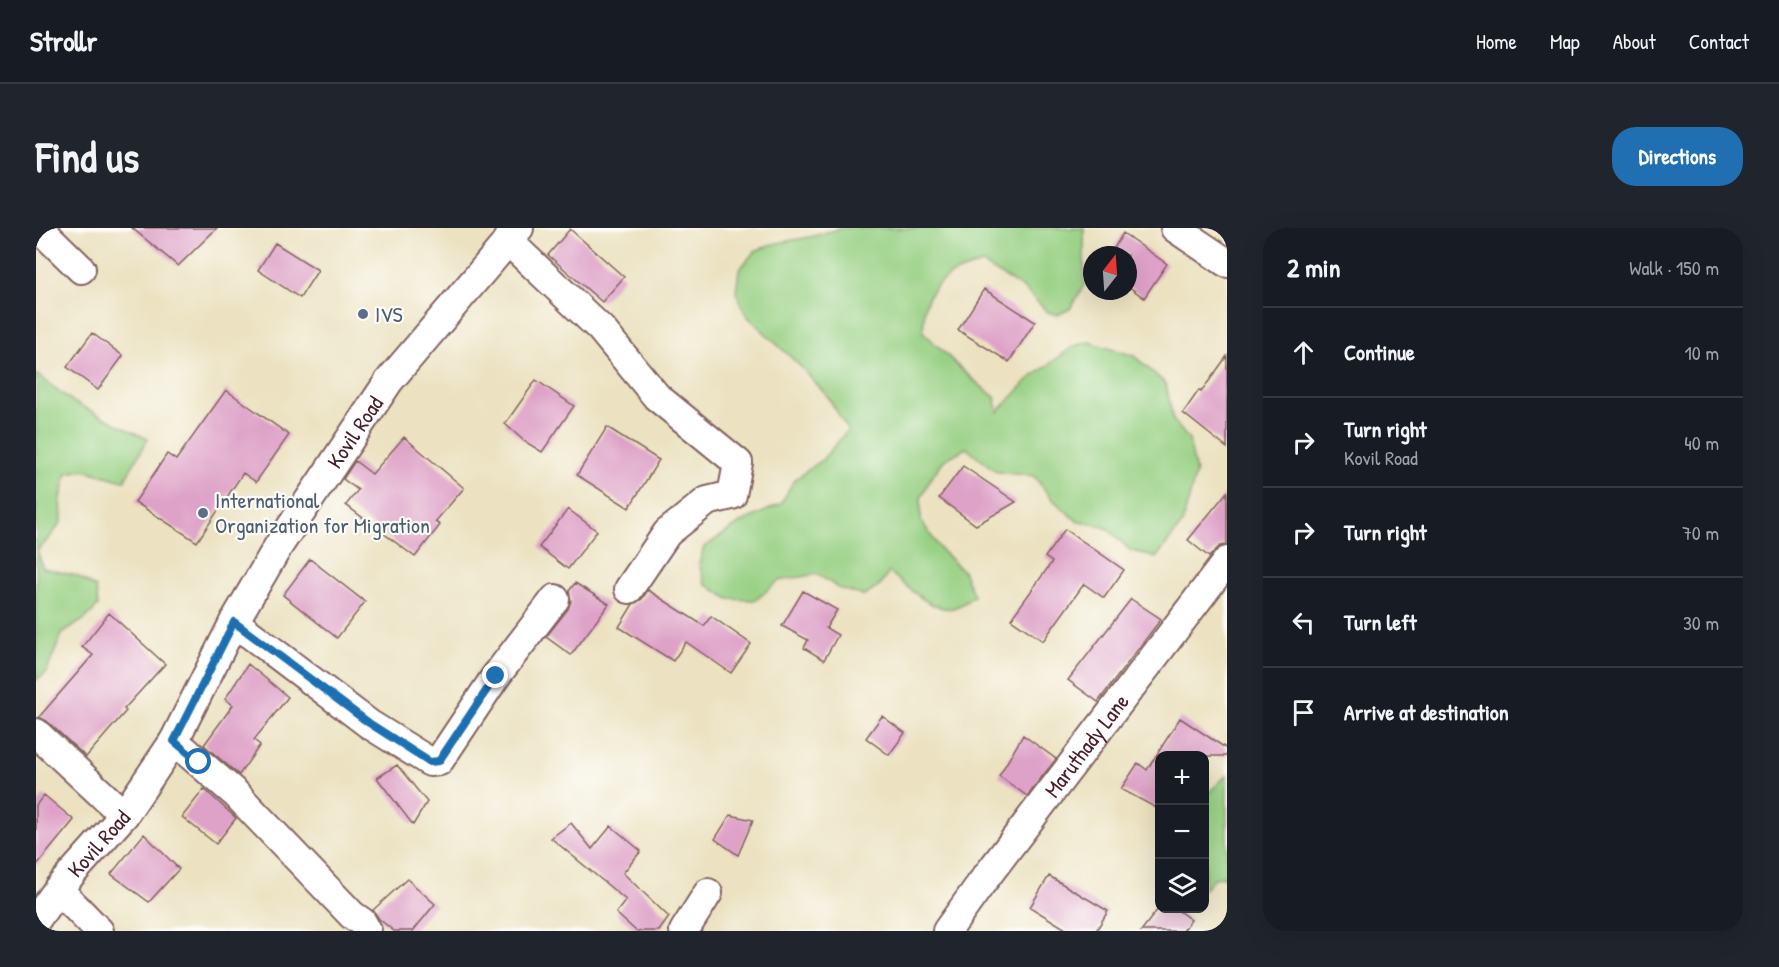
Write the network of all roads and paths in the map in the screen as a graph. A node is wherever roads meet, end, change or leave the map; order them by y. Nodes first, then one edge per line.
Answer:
1 (39, 228) edge
2 (1175, 228) edge
3 (513, 234) edge
4 (1227, 263) edge
5 (81, 269) dead end
6 (1227, 561) edge
7 (630, 590) dead end
8 (555, 598) dead end
9 (234, 622) junction
10 (36, 733) edge
11 (174, 741) junction
12 (124, 815) junction
13 (58, 889) junction
14 (708, 892) dead end
15 (36, 920) edge
16 (99, 931) edge
17 (367, 931) edge
18 (684, 931) edge
19 (947, 931) edge

1 - 5 street
2 - 4 street
3 - 7 street
3 - 9 street, Kovil Road
6 - 19 street, Maruthady Lane
8 - 9 street
9 - 11 street, Kovil Road
10 - 12 street
11 - 12 street, Kovil Road
11 - 17 street
12 - 13 street, Kovil Road
13 - 15 street, Kovil Road
13 - 16 street
14 - 18 street

